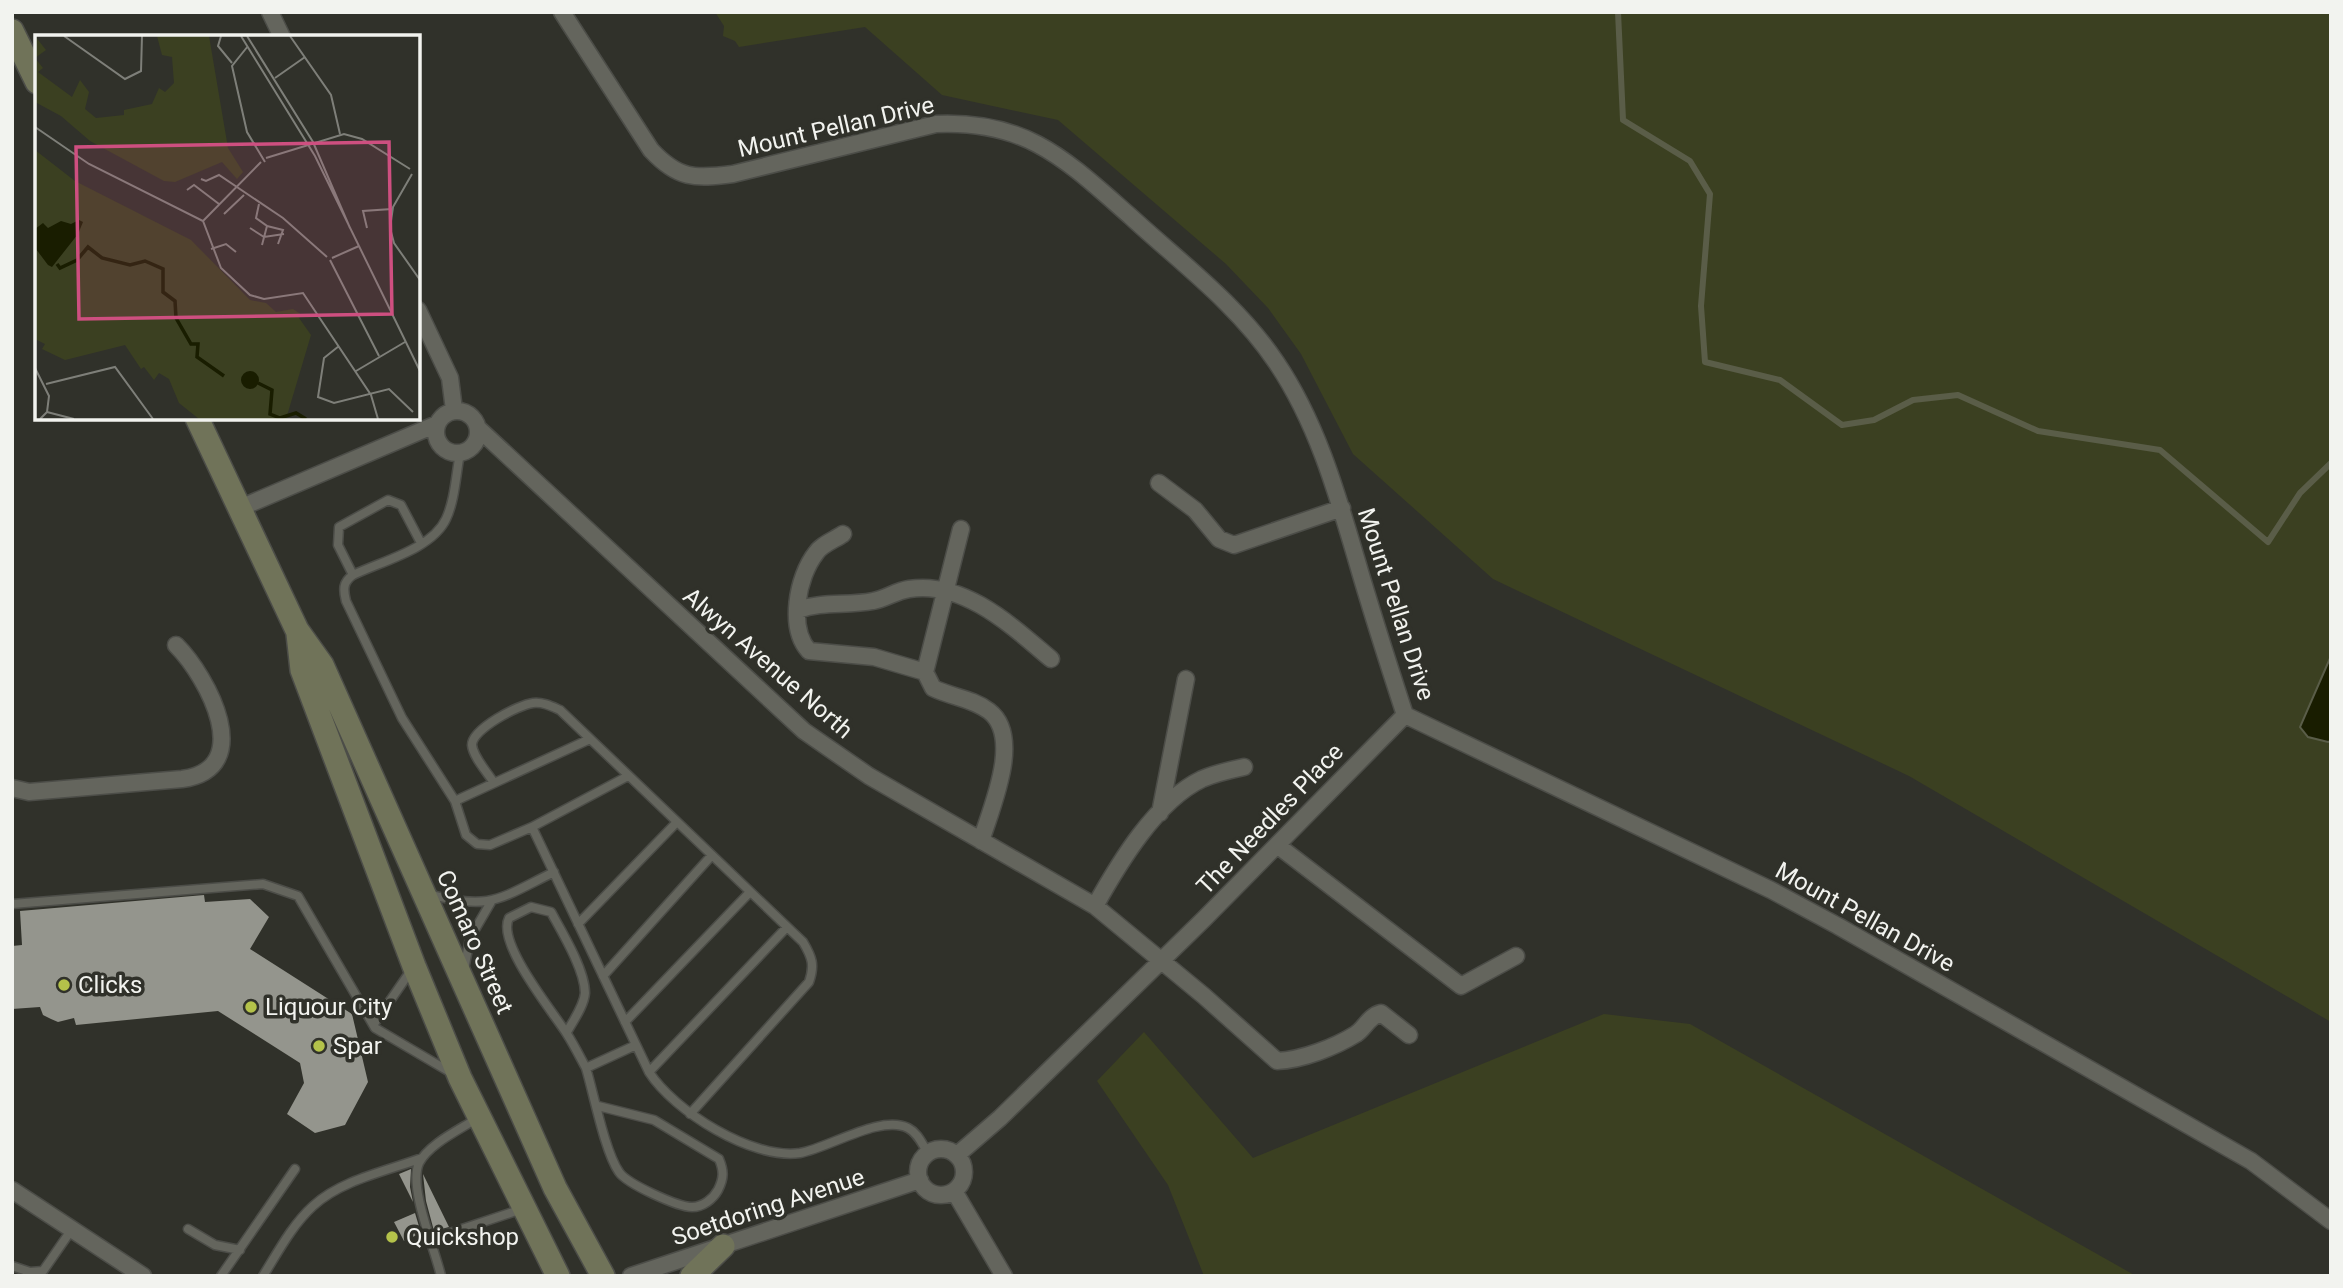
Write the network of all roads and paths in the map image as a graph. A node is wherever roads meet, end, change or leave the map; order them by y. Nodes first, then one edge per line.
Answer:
1 (270, 12) edge
2 (562, 12) edge
3 (12, 31) edge
4 (281, 35) edge
5 (35, 78) edge
6 (420, 314) edge
7 (454, 410) junction
8 (198, 420) edge
9 (437, 424) junction
10 (479, 429) junction
11 (460, 453) junction
12 (1159, 483) dead end
13 (240, 508) junction
14 (1342, 508) junction
15 (961, 529) dead end
16 (843, 534) dead end
17 (421, 543) junction
18 (353, 575) junction
19 (946, 592) junction
20 (797, 610) junction
21 (297, 631) junction
22 (176, 645) dead end
23 (1051, 659) dead end
24 (925, 672) junction
25 (1186, 679) dead end
26 (1405, 715) junction
27 (590, 739) junction
28 (1244, 767) dead end
29 (628, 776) junction
30 (494, 783) junction
31 (12, 788) edge
32 (455, 801) junction
33 (1160, 813) junction
34 (677, 822) junction
35 (532, 827) junction
36 (981, 841) junction
37 (1277, 845) junction
38 (712, 855) junction
39 (554, 872) junction
40 (750, 892) junction
41 (426, 893) junction
42 (491, 902) junction
43 (12, 904) edge
44 (1095, 906) junction
45 (578, 924) junction
46 (787, 927) junction
47 (1516, 956) dead end
48 (1164, 958) junction
49 (414, 966) junction
50 (463, 976) junction
51 (603, 976) junction
52 (625, 1022) junction
53 (375, 1026) junction
54 (567, 1032) junction
55 (1409, 1035) dead end
56 (636, 1045) junction
57 (586, 1068) junction
58 (649, 1072) junction
59 (460, 1078) junction
60 (598, 1106) junction
61 (690, 1114) junction
62 (479, 1118) junction
63 (928, 1153) junction
64 (957, 1155) junction
65 (422, 1158) junction
66 (295, 1169) dead end
67 (920, 1181) junction
68 (12, 1190) edge
69 (954, 1191) junction
70 (523, 1208) junction
71 (2331, 1221) edge
72 (72, 1229) junction
73 (188, 1229) dead end
74 (432, 1239) junction
75 (723, 1246) junction
76 (240, 1250) junction
77 (12, 1266) edge
78 (143, 1276) edge
79 (221, 1276) edge
80 (262, 1276) edge
81 (441, 1276) edge
82 (558, 1276) edge
83 (603, 1276) edge
84 (631, 1276) edge
85 (692, 1276) edge
86 (1004, 1276) edge

1 - 4 street
2 - 14 street, Mount Pellan Drive
3 - 5 street
6 - 7 street
7 - 9 street
7 - 10 street
8 - 13 street, Comaro Street
9 - 11 street
9 - 13 street
10 - 11 street
10 - 36 street, Alwyn Avenue North
11 - 17 lane
12 - 14 street
13 - 21 street, Comaro Street
14 - 26 street, Mount Pellan Drive
15 - 19 street
16 - 20 street
17 - 18 lane
17 - 18 lane
18 - 32 lane
19 - 20 street
19 - 23 street
19 - 24 street
20 - 24 street
21 - 41 street, Comaro Street
21 - 49 street, Comaro Street
22 - 31 street
24 - 36 street
25 - 33 street
26 - 37 street, The Needles Place
26 - 71 street, Mount Pellan Drive
27 - 29 lane
27 - 30 lane
27 - 30 lane
28 - 33 street
29 - 34 lane
29 - 35 lane
30 - 32 lane
32 - 35 lane
33 - 44 street
34 - 38 lane
34 - 45 lane
35 - 39 lane
36 - 44 street, Alwyn Avenue North
37 - 47 street
37 - 48 street, The Needles Place
38 - 40 lane
38 - 51 lane
39 - 42 lane
39 - 45 lane
40 - 46 lane
40 - 52 lane
41 - 42 lane
41 - 50 street, Comaro Street
42 - 50 lane
43 - 53 lane
44 - 48 street, Alwyn Avenue North
45 - 51 lane
46 - 58 lane
46 - 61 lane
48 - 55 street, Alwyn Avenue North
48 - 64 street
49 - 53 lane
49 - 59 street, Comaro Street
50 - 83 street, Comaro Street
51 - 52 lane
52 - 56 lane
53 - 59 lane
54 - 54 lane
54 - 57 lane
56 - 57 lane
56 - 58 lane
57 - 60 lane
58 - 61 lane
59 - 62 street, Comaro Street
60 - 60 lane
61 - 63 lane
62 - 65 lane
62 - 70 street, Comaro Street
63 - 64 street
63 - 67 street
64 - 69 street
65 - 74 lane
65 - 80 lane
66 - 76 lane
67 - 69 street
67 - 75 street, Soetdoring Avenue
68 - 72 street
69 - 86 street
70 - 74 lane
70 - 82 street, Comaro Street
72 - 77 lane
72 - 78 street
73 - 76 lane
74 - 81 lane
75 - 84 street, Soetdoring Avenue
75 - 85 street
76 - 79 lane

